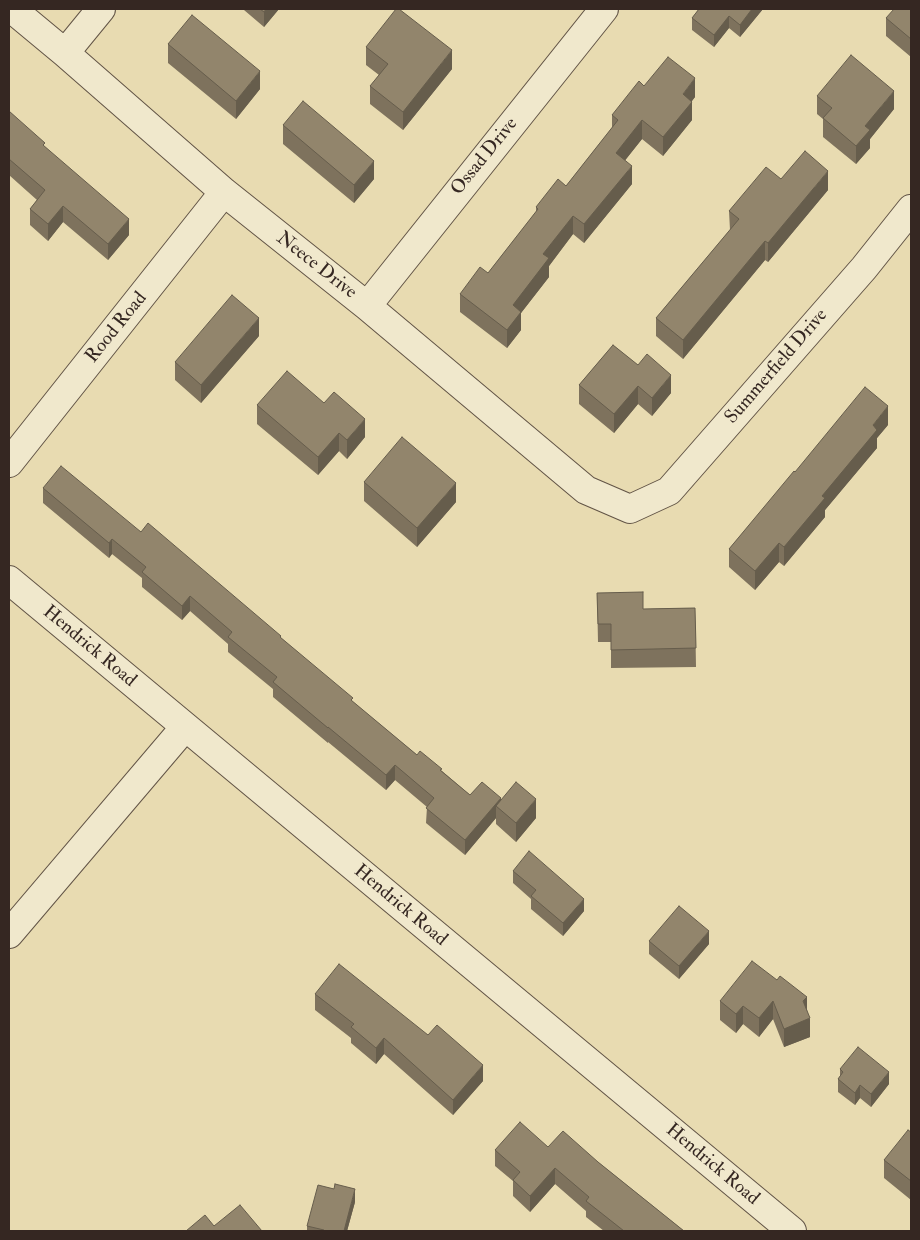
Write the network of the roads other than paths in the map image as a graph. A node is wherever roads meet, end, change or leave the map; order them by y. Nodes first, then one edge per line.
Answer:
1 (12, 9) edge
2 (100, 9) edge
3 (604, 9) edge
4 (65, 53) junction
5 (224, 192) junction
6 (911, 209) edge
7 (367, 306) junction
8 (9, 463) edge
9 (630, 510) joint
10 (9, 580) edge
11 (185, 727) junction
12 (9, 934) edge
13 (792, 1231) edge

1 - 4 street, Neece Drive
2 - 4 street
3 - 7 street, Ossad Drive
4 - 5 street, Neece Drive
5 - 7 street, Neece Drive
5 - 8 street, Rood Road
6 - 9 street, Summerfield Drive
7 - 9 street, Neece Drive
10 - 11 street, Hendrick Road
11 - 12 street
11 - 13 street, Hendrick Road

